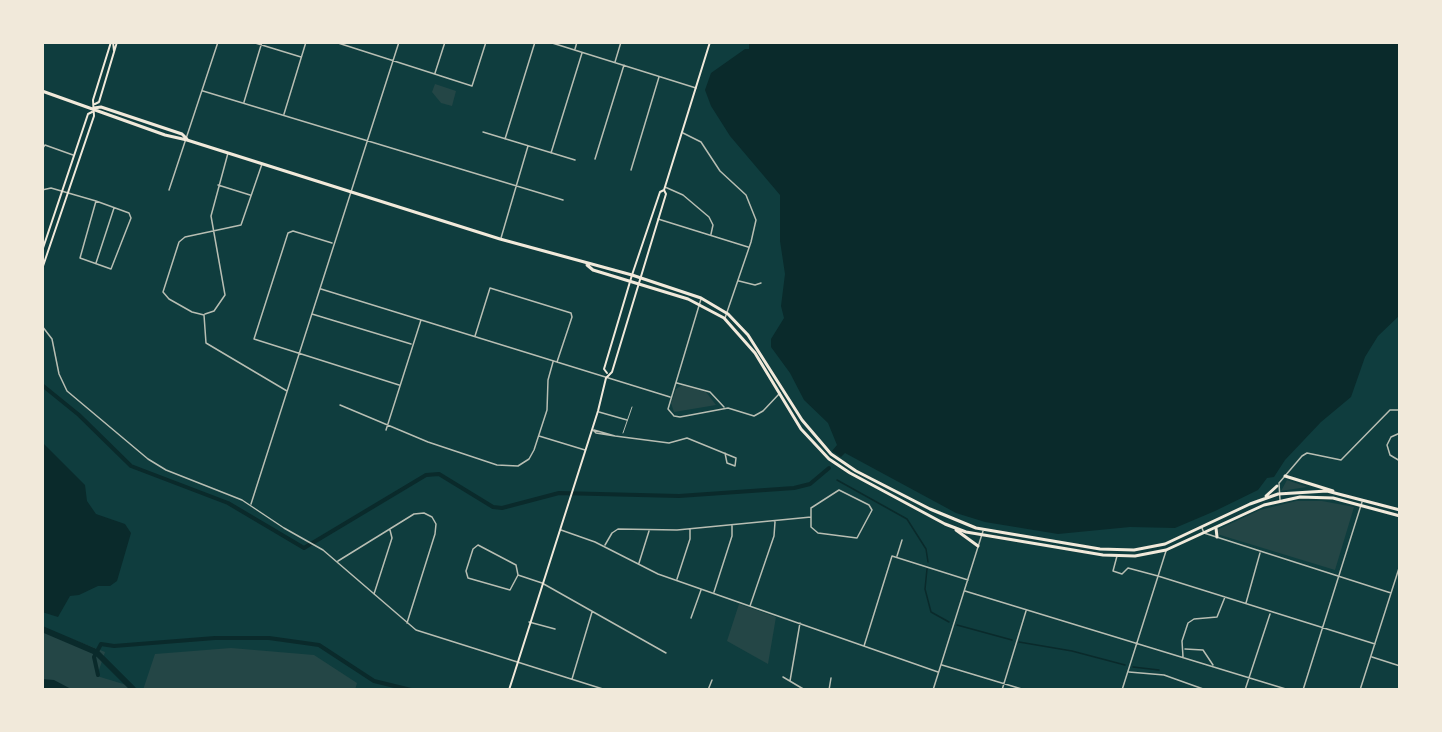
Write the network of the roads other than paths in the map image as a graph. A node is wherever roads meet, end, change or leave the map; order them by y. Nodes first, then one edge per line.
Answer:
1 (114, 42) edge
2 (218, 42) edge
3 (252, 42) edge
4 (306, 42) edge
5 (335, 42) edge
6 (350, 42) edge
7 (399, 42) edge
8 (445, 42) edge
9 (486, 42) edge
10 (535, 42) edge
11 (549, 42) edge
12 (577, 42) edge
13 (621, 42) edge
14 (709, 42) edge
15 (262, 44) edge
16 (348, 46) junction
17 (574, 50) junction
18 (582, 52) junction
19 (301, 57) junction
20 (393, 60) junction
21 (615, 62) junction
22 (624, 65) junction
23 (435, 74) junction
24 (659, 76) junction
25 (696, 88) junction
26 (203, 90) junction
27 (42, 91) edge
28 (243, 103) junction
29 (93, 108) junction
30 (284, 115) junction
31 (483, 132) dead end
32 (683, 133) junction
33 (505, 139) junction
34 (187, 140) junction
35 (368, 141) junction
36 (528, 146) junction
37 (42, 149) edge
38 (228, 153) junction
39 (551, 153) junction
40 (74, 156) junction
41 (595, 159) dead end
42 (574, 160) dead end
43 (262, 164) junction
44 (631, 170) dead end
45 (218, 185) junction
46 (516, 186) junction
47 (664, 189) junction
48 (42, 190) edge
49 (169, 190) dead end
50 (62, 191) junction
51 (352, 191) junction
52 (68, 193) junction
53 (251, 196) junction
54 (96, 201) junction
55 (563, 201) dead end
56 (114, 207) junction
57 (658, 219) junction
58 (214, 231) junction
59 (711, 235) junction
60 (500, 239) junction
61 (333, 243) junction
62 (749, 248) junction
63 (42, 251) edge
64 (586, 264) junction
65 (95, 265) junction
66 (42, 268) edge
67 (632, 275) junction
68 (640, 277) junction
69 (630, 281) junction
70 (739, 281) junction
71 (760, 283) dead end
72 (638, 284) junction
73 (320, 289) junction
74 (701, 298) junction
75 (699, 304) junction
76 (312, 314) junction
77 (728, 314) junction
78 (204, 315) junction
79 (724, 318) junction
80 (421, 320) junction
81 (42, 326) edge
82 (475, 337) junction
83 (412, 344) junction
84 (299, 354) junction
85 (553, 362) junction
86 (557, 363) junction
87 (607, 376) junction
88 (676, 383) junction
89 (399, 385) junction
90 (784, 389) junction
91 (287, 391) junction
92 (780, 393) junction
93 (670, 397) junction
94 (340, 405) dead end
95 (632, 407) dead end
96 (728, 408) junction
97 (1400, 410) edge
98 (598, 411) junction
99 (627, 420) junction
100 (387, 425) junction
101 (386, 430) dead end
102 (593, 430) junction
103 (623, 433) dead end
104 (1400, 433) edge
105 (538, 435) junction
106 (585, 450) junction
107 (725, 453) junction
108 (1400, 460) edge
109 (1285, 476) junction
110 (1277, 486) junction
111 (1337, 493) junction
112 (1278, 494) junction
113 (1264, 498) junction
114 (1363, 499) junction
115 (1280, 501) junction
116 (250, 505) junction
117 (1361, 505) junction
118 (1400, 510) edge
119 (1400, 516) edge
120 (811, 517) junction
121 (775, 521) junction
122 (732, 524) junction
123 (1216, 527) junction
124 (690, 528) junction
125 (955, 528) junction
126 (1202, 528) junction
127 (389, 529) junction
128 (560, 530) junction
129 (649, 530) junction
130 (983, 530) junction
131 (1204, 533) junction
132 (981, 535) junction
133 (1217, 537) junction
134 (902, 540) dead end
135 (978, 546) junction
136 (604, 547) junction
137 (1126, 550) junction
138 (1166, 550) junction
139 (1261, 551) junction
140 (1118, 556) junction
141 (897, 557) junction
142 (338, 562) junction
143 (638, 564) junction
144 (1400, 565) edge
145 (518, 575) junction
146 (1158, 576) junction
147 (1337, 576) junction
148 (676, 580) junction
149 (968, 580) junction
150 (542, 583) junction
151 (701, 589) junction
152 (965, 591) junction
153 (713, 593) junction
154 (1391, 593) junction
155 (374, 595) junction
156 (1225, 597) junction
157 (1245, 604) junction
158 (750, 606) junction
159 (1026, 609) junction
160 (592, 612) junction
161 (1271, 612) junction
162 (691, 618) dead end
163 (529, 622) junction
164 (800, 623) junction
165 (406, 624) junction
166 (1321, 628) junction
167 (555, 629) dead end
168 (1136, 643) junction
169 (1375, 644) junction
170 (864, 646) junction
171 (1184, 649) junction
172 (666, 653) dead end
173 (1183, 657) junction
174 (1371, 657) junction
175 (516, 663) junction
176 (941, 664) junction
177 (1400, 666) edge
178 (1213, 667) junction
179 (938, 672) junction
180 (1127, 672) junction
181 (783, 677) dead end
182 (831, 678) dead end
183 (1250, 678) junction
184 (572, 680) junction
185 (712, 680) dead end
186 (790, 681) junction
187 (1004, 683) junction
188 (509, 690) edge
189 (606, 690) edge
190 (708, 690) edge
191 (805, 690) edge
192 (829, 690) edge
193 (933, 690) edge
194 (1002, 690) edge
195 (1025, 690) edge
196 (1122, 690) edge
197 (1206, 690) edge
198 (1245, 690) edge
199 (1289, 690) edge
200 (1303, 690) edge
201 (1360, 690) edge

1 - 29 main road
1 - 29 main road
2 - 26 street
3 - 15 street
4 - 19 street
5 - 16 street
6 - 16 street
7 - 20 street
8 - 23 street
9 - 23 street
10 - 33 street
11 - 17 street
12 - 17 street
13 - 21 street
14 - 25 main road
15 - 19 street
15 - 28 street
16 - 20 street
17 - 18 street
18 - 21 street
18 - 39 street
19 - 30 street
20 - 23 street
20 - 35 street
21 - 22 street
22 - 24 street
22 - 41 street
24 - 25 street
24 - 44 street
25 - 32 main road
26 - 28 street
26 - 34 street
27 - 29 highway
28 - 30 street
29 - 34 highway
29 - 34 highway
29 - 40 main road
29 - 52 main road
30 - 35 street
31 - 33 street
32 - 47 main road
32 - 62 street
33 - 36 street
34 - 38 highway
34 - 49 street
35 - 46 street
35 - 51 street
36 - 39 street
36 - 46 street
37 - 40 street
38 - 43 highway
38 - 45 street
39 - 42 street
40 - 50 main road
43 - 51 highway
43 - 53 street
45 - 53 street
45 - 58 street
46 - 55 street
46 - 60 street
47 - 57 main road
47 - 59 street
47 - 67 main road
48 - 50 street
50 - 52 street
50 - 63 main road
51 - 60 highway
51 - 61 street
52 - 54 street
52 - 66 main road
53 - 58 street
54 - 56 street
54 - 65 street
56 - 65 street
56 - 65 street
57 - 59 street
57 - 68 main road
58 - 78 street
58 - 78 street
59 - 62 street
60 - 64 highway
61 - 73 street
61 - 84 street
62 - 70 street
64 - 67 highway
64 - 69 highway
67 - 68 highway
67 - 69 main road
68 - 72 main road
68 - 74 highway
69 - 72 highway
69 - 87 main road
70 - 71 street
70 - 77 street
72 - 75 highway
72 - 87 main road
73 - 76 street
73 - 80 street
74 - 75 street
74 - 77 highway
75 - 79 highway
75 - 88 street
76 - 83 street
76 - 84 street
77 - 79 street
77 - 90 highway
78 - 91 street
79 - 92 highway
80 - 82 street
80 - 83 street
81 - 116 street
82 - 85 street
82 - 86 street
83 - 89 street
84 - 89 street
84 - 91 street
85 - 86 street
85 - 105 street
86 - 87 street
87 - 93 street
87 - 98 main road
88 - 93 street
88 - 96 street
89 - 100 street
90 - 92 street
90 - 130 highway
91 - 116 street
92 - 96 street
92 - 125 highway
93 - 96 street
94 - 100 street
95 - 99 lane
97 - 109 street
98 - 99 street
98 - 102 main road
99 - 103 lane
100 - 101 street
100 - 105 street
102 - 106 main road
102 - 107 street
104 - 108 street
105 - 106 street
106 - 128 main road
107 - 107 street
109 - 110 street
109 - 111 highway
110 - 112 street
110 - 113 highway
111 - 112 highway
111 - 114 highway
112 - 113 highway
112 - 115 street
113 - 126 highway
114 - 117 street
114 - 118 highway
115 - 117 highway
115 - 123 highway
116 - 142 street
117 - 119 highway
117 - 147 street
120 - 120 street
120 - 121 street
121 - 122 street
121 - 158 street
122 - 124 street
122 - 153 street
123 - 131 highway
123 - 133 highway
124 - 129 street
124 - 148 street
125 - 132 highway
125 - 135 highway
126 - 131 street
126 - 137 highway
127 - 142 street
127 - 155 street
127 - 165 street
128 - 136 street
128 - 150 main road
129 - 136 street
129 - 143 street
130 - 132 street
130 - 137 highway
131 - 133 street
131 - 138 highway
132 - 135 street
132 - 140 highway
133 - 139 street
134 - 141 street
135 - 149 street
136 - 143 street
137 - 140 highway
138 - 140 highway
138 - 146 street
139 - 147 street
139 - 157 street
140 - 146 street
141 - 149 street
141 - 170 street
142 - 155 street
143 - 148 street
144 - 154 street
145 - 145 street
145 - 150 street
146 - 156 street
146 - 168 street
147 - 154 street
147 - 166 street
148 - 151 street
149 - 152 street
150 - 160 street
150 - 163 main road
151 - 153 street
151 - 162 street
152 - 159 street
152 - 176 street
153 - 158 street
154 - 169 street
155 - 165 street
156 - 157 street
156 - 171 street
157 - 161 street
158 - 164 street
159 - 168 street
159 - 187 street
160 - 172 street
160 - 184 street
161 - 166 street
161 - 183 street
163 - 167 street
163 - 175 main road
164 - 170 street
164 - 186 street
165 - 175 street
166 - 169 street
166 - 200 street
168 - 173 street
168 - 180 street
169 - 174 street
170 - 179 street
171 - 173 street
171 - 178 street
173 - 178 street
174 - 177 street
174 - 201 street
175 - 184 street
175 - 188 main road
176 - 179 street
176 - 187 street
178 - 183 street
179 - 193 street
180 - 196 street
180 - 197 street
181 - 186 street
182 - 192 street
183 - 198 street
183 - 199 street
184 - 189 street
185 - 190 street
186 - 191 street
187 - 194 street
187 - 195 street

